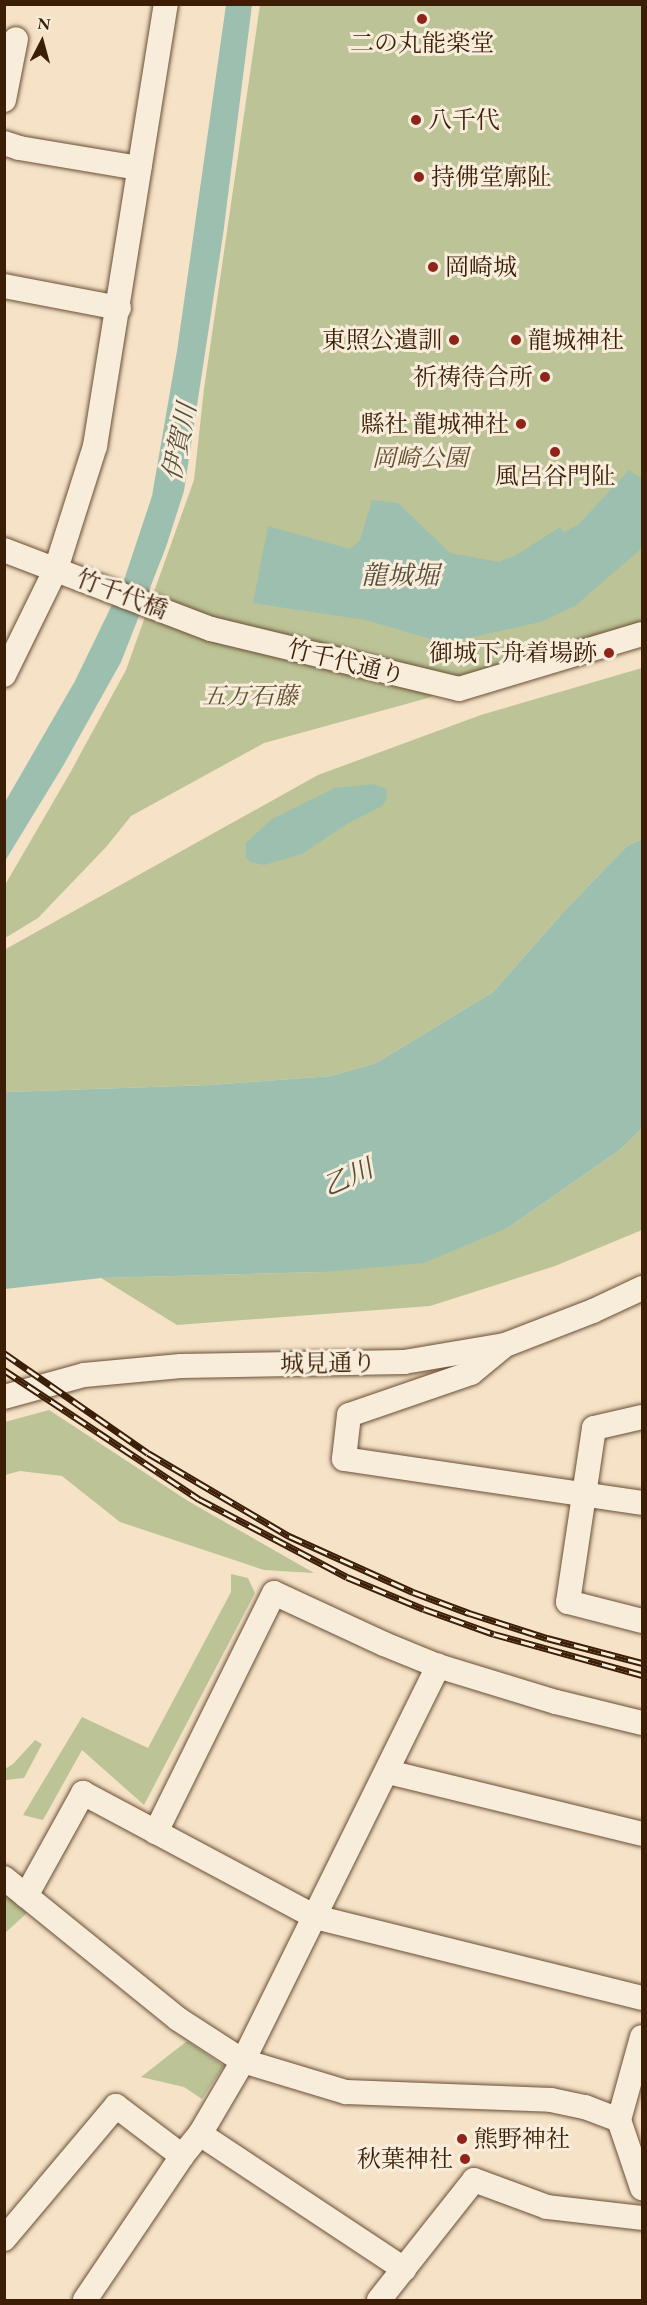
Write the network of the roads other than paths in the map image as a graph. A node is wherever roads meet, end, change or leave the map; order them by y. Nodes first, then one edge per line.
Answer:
1 (166, 4) edge
2 (16, 39) dead end
3 (4, 100) edge
4 (4, 143) edge
5 (139, 168) junction
6 (4, 286) edge
7 (119, 308) junction
8 (4, 550) edge
9 (56, 569) junction
10 (188, 619) joint
11 (642, 634) edge
12 (4, 675) edge
13 (642, 1288) edge
14 (505, 1345) junction
15 (4, 1397) edge
16 (642, 1417) edge
17 (584, 1494) junction
18 (642, 1503) edge
19 (642, 1621) edge
20 (438, 1666) junction
21 (642, 1723) edge
22 (388, 1772) junction
23 (156, 1832) junction
24 (642, 1834) edge
25 (4, 1878) edge
26 (26, 1896) junction
27 (315, 1917) junction
28 (642, 1998) edge
29 (642, 2037) edge
30 (243, 2061) junction
31 (619, 2120) junction
32 (200, 2134) junction
33 (182, 2156) junction
34 (642, 2188) edge
35 (642, 2218) edge
36 (4, 2239) edge
37 (404, 2269) junction
38 (85, 2301) edge
39 (380, 2301) edge

1 - 5 street
2 - 3 street
4 - 5 street
5 - 7 street
6 - 7 street
7 - 9 street
8 - 9 street, 竹千代橋
9 - 10 street, 竹千代橋
9 - 12 street
10 - 11 street, 竹千代通り
13 - 14 street, 城見通り
14 - 15 street, 城見通り
14 - 17 street
16 - 17 street
17 - 18 street
17 - 19 street
20 - 21 street
20 - 22 street
20 - 23 street
22 - 24 street
22 - 27 street
23 - 26 street
23 - 27 street
25 - 26 street
26 - 30 street
27 - 28 street
27 - 30 street
29 - 31 street
30 - 31 street
30 - 32 street
31 - 34 street
32 - 33 street
32 - 37 street
33 - 36 street
33 - 38 street
35 - 37 street
37 - 39 street

